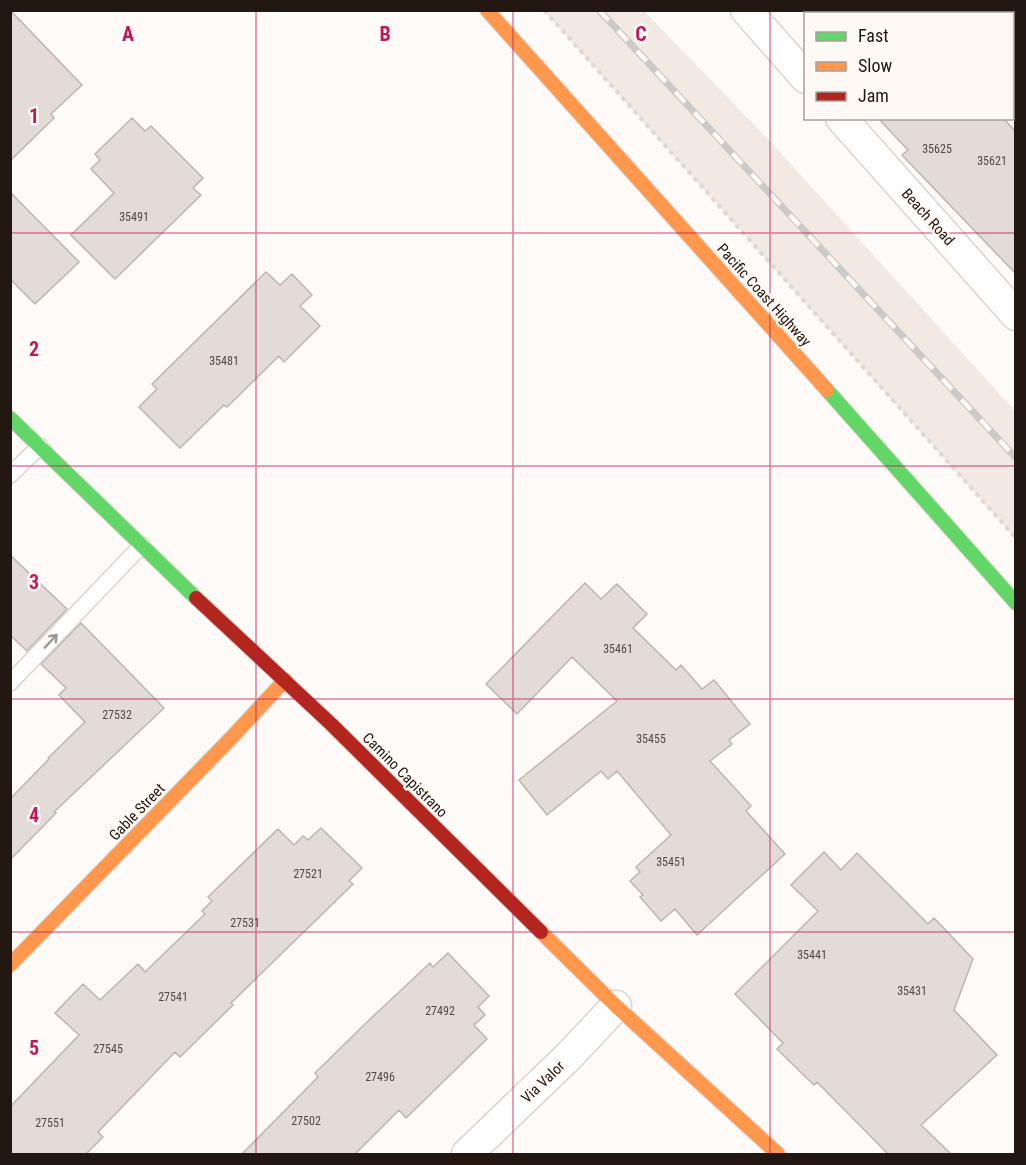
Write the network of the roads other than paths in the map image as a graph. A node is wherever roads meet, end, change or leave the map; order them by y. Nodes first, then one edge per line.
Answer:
1 (487, 10) edge
2 (746, 10) edge
3 (804, 76) edge
4 (844, 120) edge
5 (1016, 315) edge
6 (10, 418) edge
7 (40, 446) junction
8 (10, 475) edge
9 (142, 545) junction
10 (1016, 603) edge
11 (285, 680) junction
12 (10, 683) edge
13 (10, 964) edge
14 (616, 1006) junction
15 (467, 1155) edge
16 (778, 1155) edge

1 - 10 main road, Pacific Coast Highway
2 - 3 street
4 - 5 street, Beach Road
6 - 7 main road, Camino Capistrano
7 - 8 lane
7 - 9 main road, Camino Capistrano
9 - 11 main road, Camino Capistrano
12 -> 9 lane
11 - 13 main road, Gable Street
11 - 14 main road, Camino Capistrano
14 - 15 street, Via Valor
14 - 16 main road, Camino Capistrano

